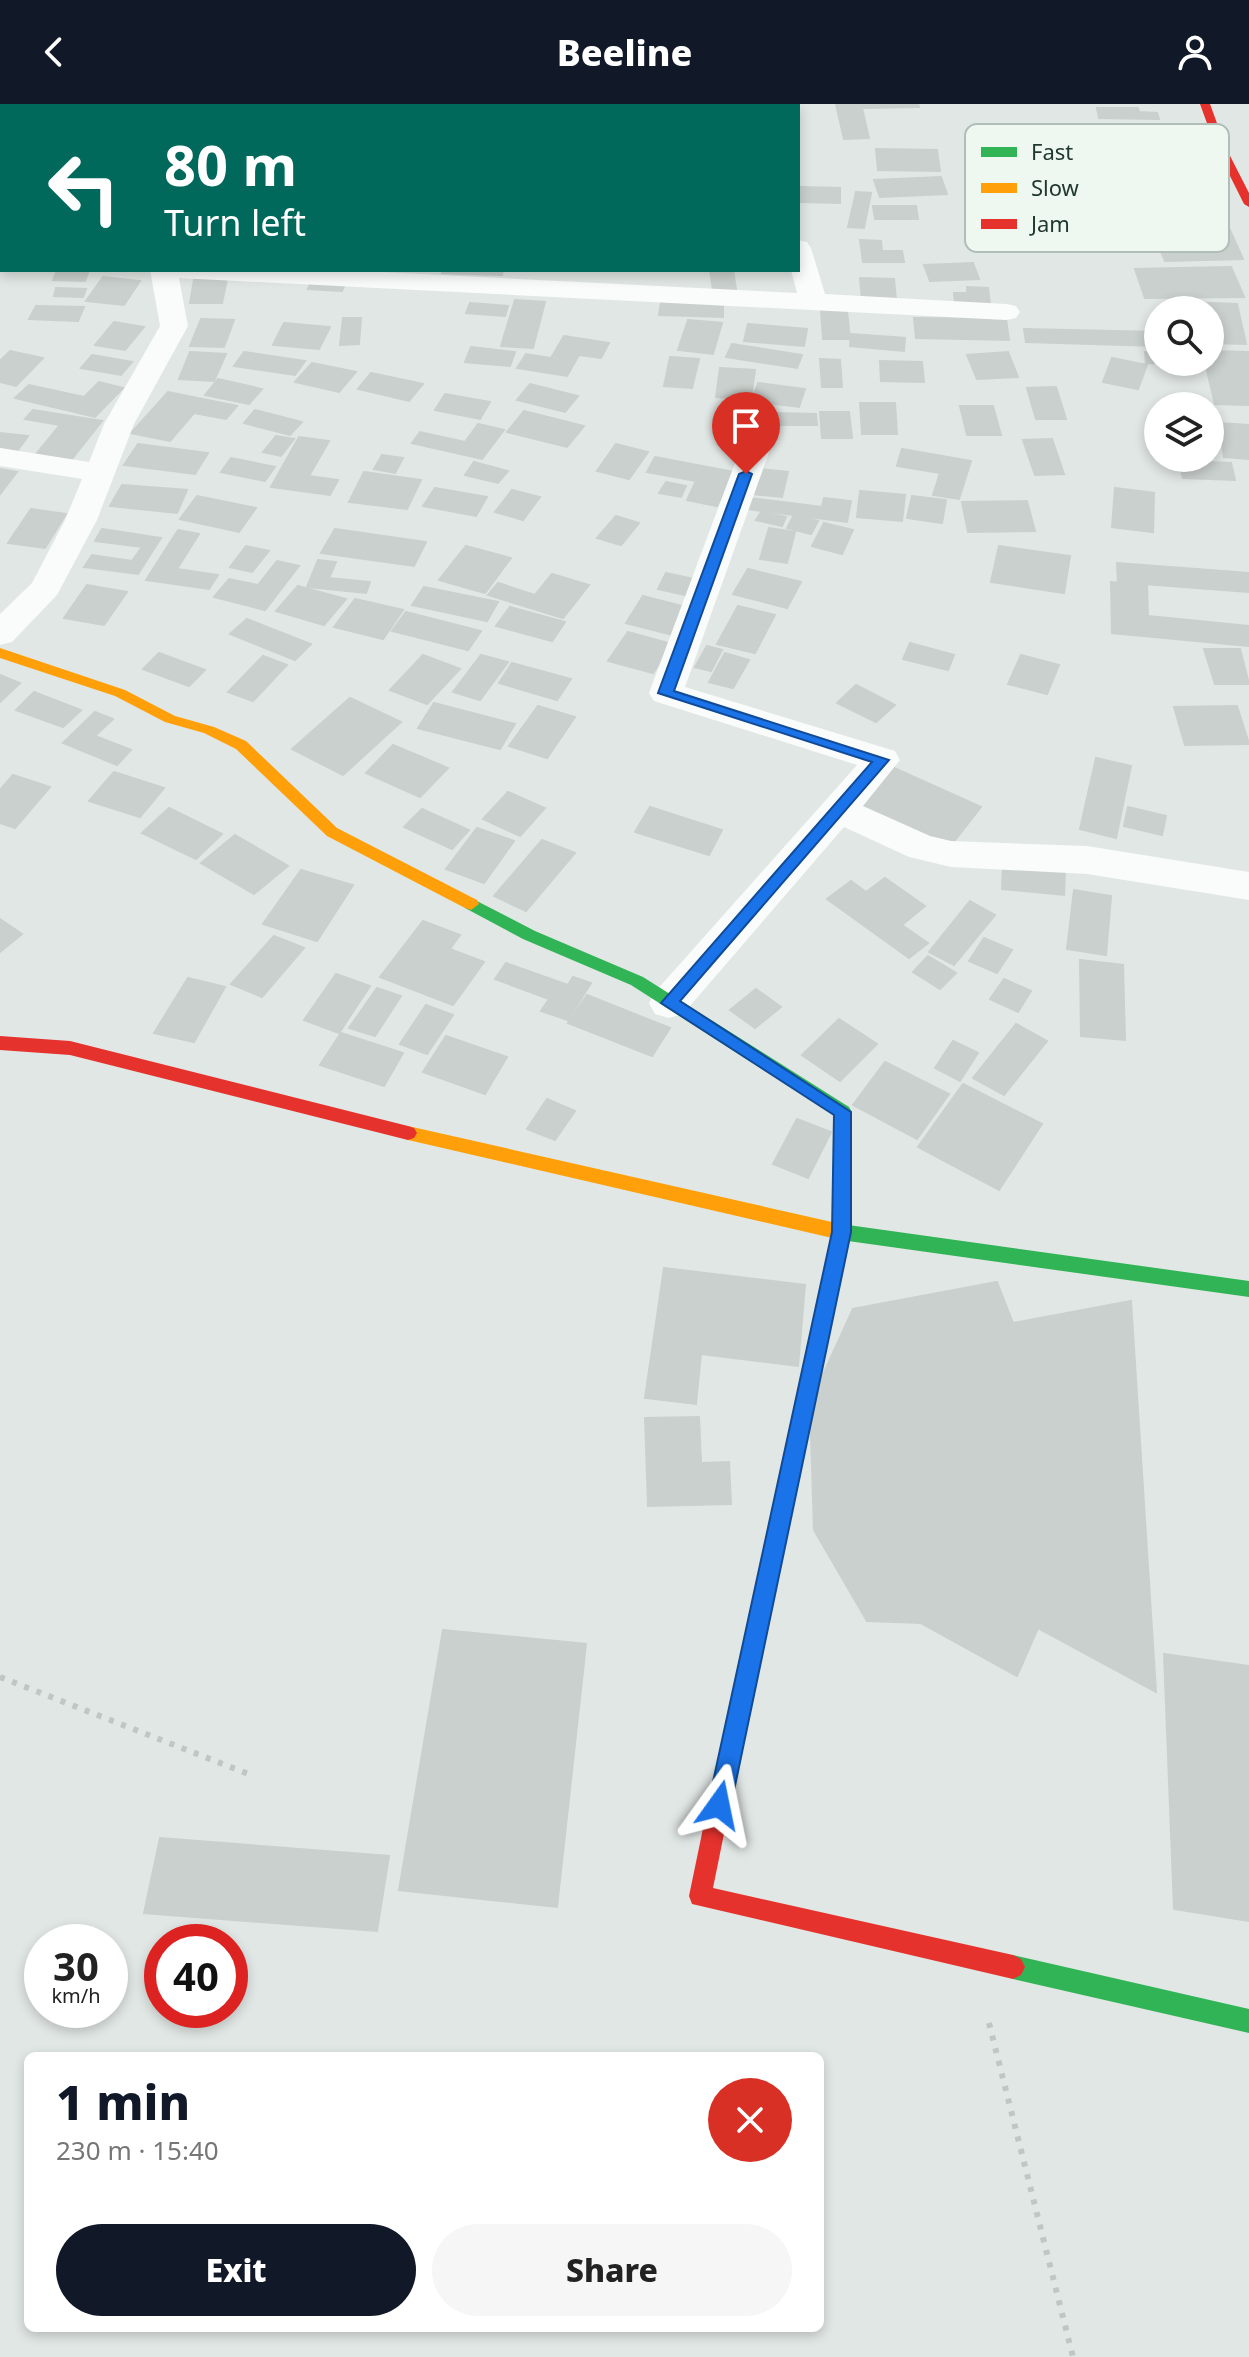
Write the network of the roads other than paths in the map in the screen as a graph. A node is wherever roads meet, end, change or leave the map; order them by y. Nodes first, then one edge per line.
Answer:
1 (1205, 104) edge
2 (1212, 124) edge
3 (1229, 164) edge
4 (1249, 204) edge
5 (800, 255) edge
6 (164, 272) edge
7 (220, 272) edge
8 (813, 302) junction
9 (1006, 312) dead end
10 (756, 447) dead end
11 (0, 457) edge
12 (100, 473) junction
13 (0, 634) edge
14 (0, 653) edge
15 (839, 810) junction
16 (1249, 886) edge
17 (669, 1003) junction
18 (0, 1043) edge
19 (841, 1232) junction
20 (1249, 1289) edge
21 (1249, 2021) edge

1 - 2 main road
3 - 4 main road
5 - 8 street
6 - 12 street
7 - 8 street
8 - 9 street
10 - 15 street
11 - 12 street
12 - 13 street
14 - 17 main road
15 - 16 street
15 - 17 street
17 - 19 main road
18 - 19 main road
19 - 20 main road
19 - 21 main road

